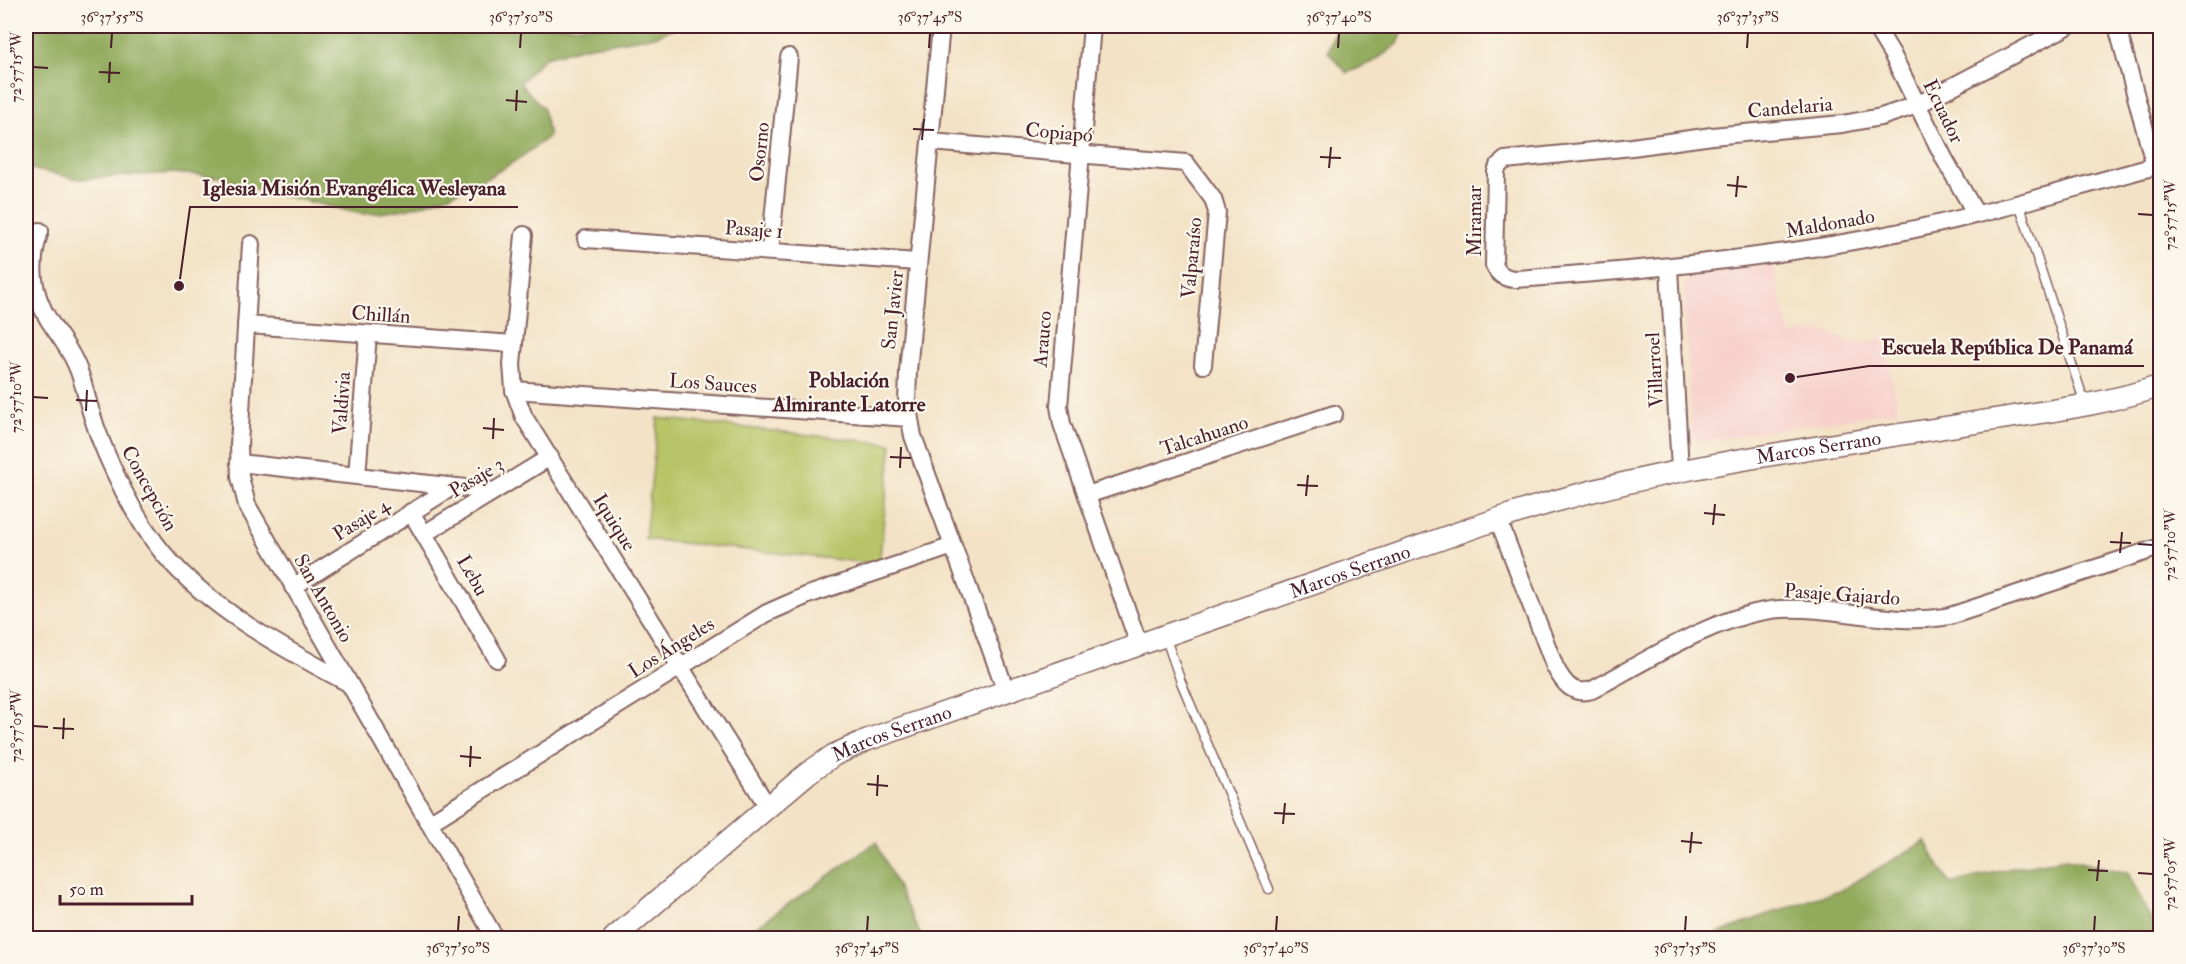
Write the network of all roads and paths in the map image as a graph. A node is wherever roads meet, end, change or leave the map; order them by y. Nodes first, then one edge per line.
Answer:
1 (941, 26) edge
2 (1092, 26) edge
3 (1875, 26) edge
4 (2068, 26) edge
5 (2117, 26) edge
6 (789, 57) dead end
7 (1917, 105) junction
8 (930, 142) junction
9 (1080, 155) junction
10 (1186, 163) joint
11 (1498, 166) joint
12 (2158, 166) edge
13 (2019, 202) junction
14 (1976, 214) junction
15 (40, 231) dead end
16 (524, 235) dead end
17 (586, 239) dead end
18 (251, 244) dead end
19 (770, 251) junction
20 (918, 261) junction
21 (1669, 267) junction
22 (1500, 274) joint
23 (246, 325) junction
24 (368, 334) junction
25 (514, 344) junction
26 (1203, 365) dead end
27 (2160, 386) edge
28 (514, 390) junction
29 (2085, 404) junction
30 (1334, 414) dead end
31 (909, 418) junction
32 (550, 457) junction
33 (239, 463) junction
34 (1680, 470) junction
35 (357, 476) junction
36 (452, 487) junction
37 (493, 491) junction
38 (1087, 495) junction
39 (411, 513) junction
40 (1498, 519) junction
41 (424, 534) junction
42 (953, 546) junction
43 (2160, 548) edge
44 (293, 587) junction
45 (1165, 635) junction
46 (1139, 645) junction
47 (497, 659) dead end
48 (680, 666) junction
49 (348, 684) junction
50 (1006, 691) junction
51 (768, 807) junction
52 (429, 823) junction
53 (1269, 889) dead end
54 (495, 939) edge
55 (614, 939) edge

1 - 8 street, San Javier
2 - 9 street, Arauco
3 - 7 street, Ecuador
4 - 7 street, Candelaria
5 - 12 street
6 - 19 street, Osorno
7 - 11 street, Candelaria
7 - 14 street, Ecuador
8 - 9 street, Copiapó
8 - 20 street, San Javier
9 - 10 street, Copiapó
9 - 38 street, Arauco
10 - 26 street, Valparaíso
11 - 22 street, Miramar
12 - 13 street, Maldonado
13 - 14 street, Maldonado
13 - 29 lane
14 - 21 street, Maldonado
15 - 49 street, Concepción
16 - 25 street, Iquique
17 - 19 street, Pasaje 1
18 - 23 street, San Antonio
19 - 20 street, Pasaje 1
20 - 31 street, San Javier
21 - 22 street, Maldonado
21 - 34 street, Villarroel
23 - 24 street, Chillán
23 - 33 street, San Antonio
24 - 25 street, Chillán
24 - 35 street, Valdivia
25 - 28 street, Iquique
27 - 29 street, Marcos Serrano
28 - 31 street, Los Sauces
28 - 32 street, Iquique
29 - 34 street, Marcos Serrano
30 - 38 street, Talcahuano
31 - 42 street, San Javier
32 - 37 street, Pasaje 3
32 - 48 street, Iquique
33 - 35 street
33 - 44 street, San Antonio
34 - 40 street, Marcos Serrano
35 - 36 street
36 - 37 street
36 - 39 street, Pasaje 4
37 - 41 street, Pasaje 3
38 - 46 street, Arauco
39 - 41 street, Lebu
39 - 44 street, Pasaje 4
40 - 43 street, Pasaje Gajardo
40 - 45 street, Marcos Serrano
41 - 47 street, Lebu
42 - 48 street, Los Ángeles
42 - 50 street, San Javier
44 - 49 street, San Antonio
45 - 46 street, Marcos Serrano
45 - 53 lane
46 - 50 street, Marcos Serrano
48 - 51 street, Iquique
48 - 52 street, Los Ángeles
49 - 52 street, San Antonio
50 - 51 street, Marcos Serrano
51 - 55 street, Marcos Serrano
52 - 54 street, San Antonio

